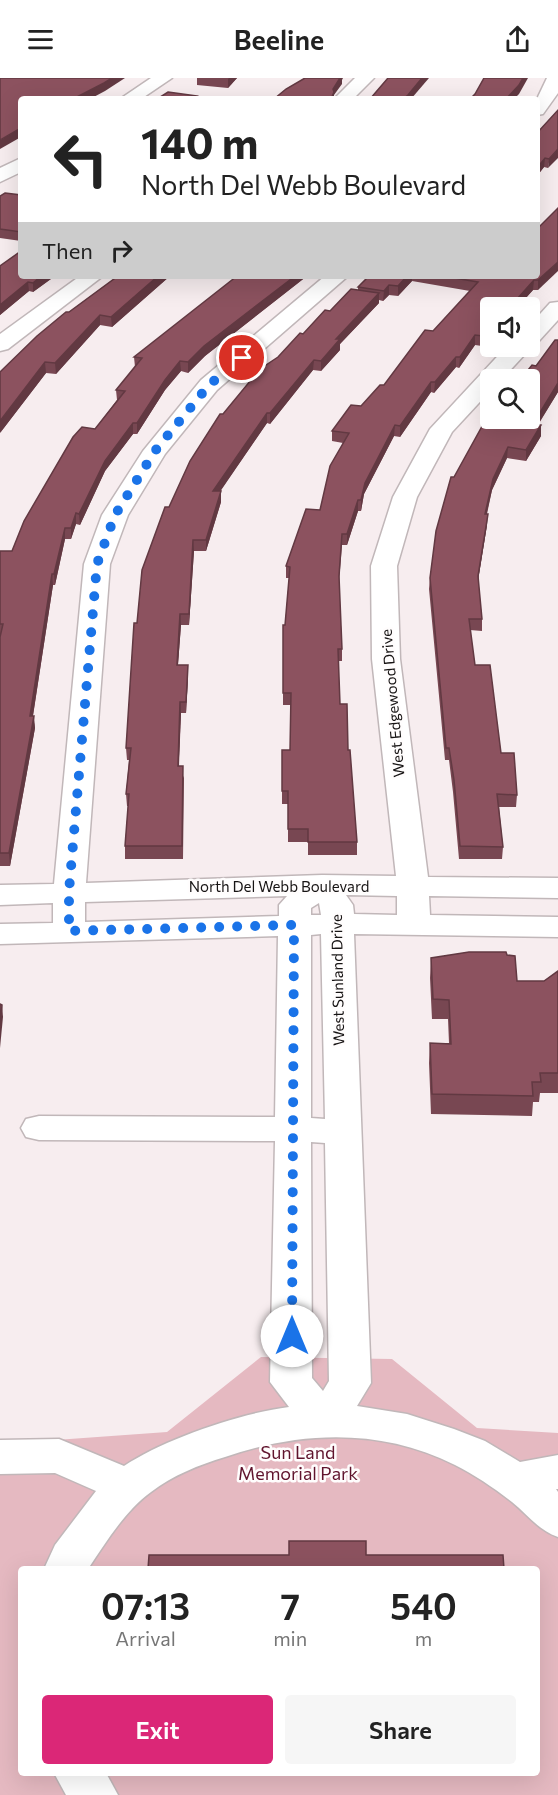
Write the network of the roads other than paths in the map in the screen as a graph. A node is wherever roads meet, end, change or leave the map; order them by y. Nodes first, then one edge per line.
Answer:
1 (163, 78) edge
2 (365, 78) edge
3 (556, 78) edge
4 (134, 96) edge
5 (346, 96) edge
6 (540, 107) edge
7 (18, 166) edge
8 (0, 176) edge
9 (89, 279) edge
10 (334, 279) edge
11 (558, 308) edge
12 (540, 327) edge
13 (0, 344) edge
14 (510, 357) edge
15 (322, 885) junction
16 (413, 887) junction
17 (558, 888) edge
18 (69, 891) junction
19 (0, 895) edge
20 (414, 923) junction
21 (336, 924) junction
22 (294, 925) junction
23 (558, 927) edge
24 (69, 931) junction
25 (0, 934) edge
26 (39, 1128) dead end
27 (293, 1129) junction
28 (342, 1132) junction
29 (326, 1421) junction
30 (0, 1457) edge
31 (558, 1472) edge
32 (513, 1480) junction
33 (128, 1486) junction
34 (558, 1519) edge
35 (67, 1566) edge
36 (80, 1776) edge
37 (94, 1795) edge

1 - 4 street
2 - 5 street
3 - 6 street
7 - 8 street
9 - 13 street
10 - 18 street
11 - 12 street
14 - 16 street, West Edgewood Drive
15 - 16 street, North Del Webb Boulevard
15 - 18 street, North Del Webb Boulevard
15 - 21 street, West Sunland Drive
15 - 22 street
16 - 17 street, North Del Webb Boulevard
16 - 20 street, West Edgewood Drive
18 - 19 street, North Del Webb Boulevard
18 - 24 street
20 - 21 street
20 - 23 street
21 - 22 street
21 - 28 street, West Sunland Drive
22 - 24 street
22 - 27 street
24 - 25 street
26 - 27 street
27 - 28 street
27 - 29 street
28 - 29 street, West Sunland Drive
29 - 32 street
29 - 33 street
30 - 33 street
31 - 32 street
32 - 34 street
33 - 35 street
36 - 37 street

